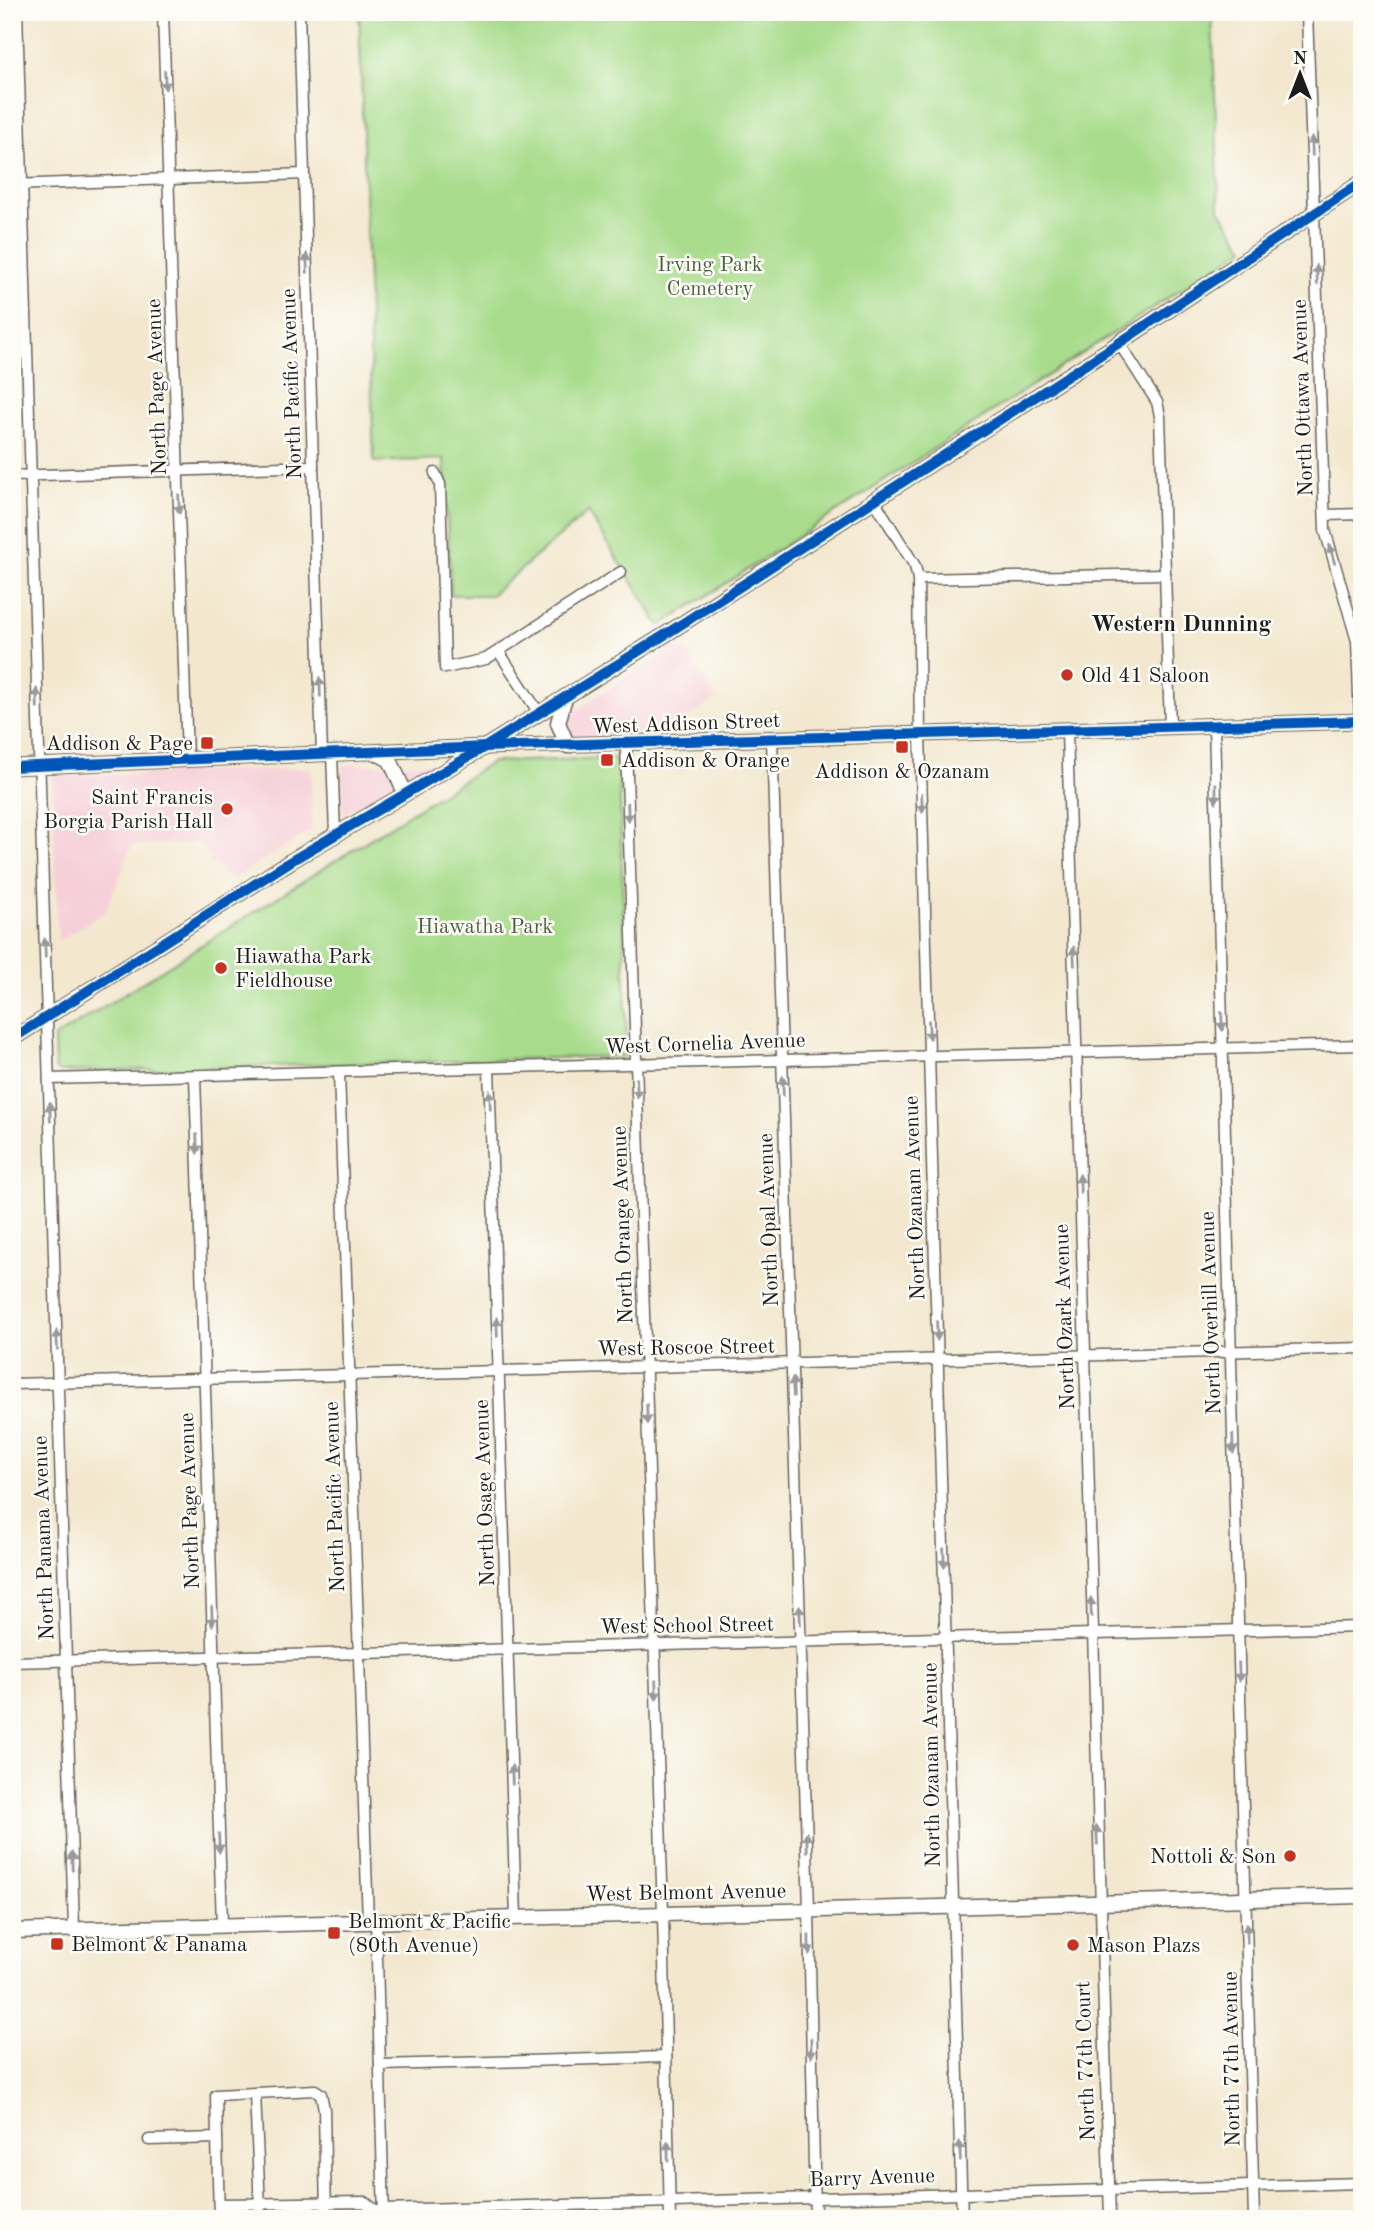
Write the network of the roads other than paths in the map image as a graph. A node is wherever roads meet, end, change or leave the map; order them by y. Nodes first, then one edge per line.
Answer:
1 (17, 12) edge
2 (163, 12) edge
3 (299, 12) edge
4 (1307, 12) edge
5 (304, 174) junction
6 (169, 179) junction
7 (1362, 182) edge
8 (17, 185) edge
9 (1314, 214) junction
10 (1119, 343) junction
11 (313, 466) junction
12 (178, 470) junction
13 (435, 472) dead end
14 (31, 476) junction
15 (12, 477) edge
16 (874, 500) junction
17 (1362, 514) edge
18 (1325, 515) junction
19 (621, 572) dead end
20 (1165, 573) junction
21 (918, 579) junction
22 (499, 652) junction
23 (565, 697) junction
24 (539, 713) junction
25 (1360, 720) edge
26 (1214, 725) junction
27 (1170, 727) junction
28 (1068, 730) junction
29 (920, 735) junction
30 (772, 739) junction
31 (626, 744) junction
32 (568, 746) junction
33 (485, 747) junction
34 (375, 753) junction
35 (327, 755) junction
36 (187, 760) junction
37 (39, 766) junction
38 (12, 767) edge
39 (1362, 778) edge
40 (405, 793) junction
41 (335, 833) junction
42 (47, 1016) junction
43 (12, 1039) edge
44 (1362, 1045) edge
45 (1223, 1048) junction
46 (1076, 1052) junction
47 (929, 1056) junction
48 (782, 1060) junction
49 (636, 1064) junction
50 (489, 1068) junction
51 (339, 1072) junction
52 (195, 1076) junction
53 (49, 1079) junction
54 (1362, 1348) edge
55 (1230, 1352) junction
56 (1084, 1356) junction
57 (938, 1360) junction
58 (792, 1363) junction
59 (646, 1367) junction
60 (499, 1371) junction
61 (349, 1375) junction
62 (204, 1379) junction
63 (58, 1383) junction
64 (12, 1384) edge
65 (1362, 1627) edge
66 (1238, 1630) junction
67 (1092, 1634) junction
68 (947, 1637) junction
69 (800, 1641) junction
70 (655, 1645) junction
71 (509, 1649) junction
72 (358, 1653) junction
73 (213, 1656) junction
74 (66, 1660) junction
75 (12, 1662) edge
76 (1362, 1896) edge
77 (1247, 1899) junction
78 (1099, 1903) junction
79 (954, 1907) junction
80 (809, 1910) junction
81 (663, 1914) junction
82 (516, 1918) junction
83 (372, 1921) junction
84 (222, 1925) junction
85 (74, 1929) junction
86 (12, 1931) edge
87 (666, 2057) junction
88 (380, 2065) junction
89 (255, 2093) junction
90 (217, 2138) junction
91 (149, 2140) dead end
92 (1362, 2183) edge
93 (1254, 2186) junction
94 (1109, 2189) junction
95 (961, 2193) junction
96 (814, 2198) junction
97 (326, 2202) junction
98 (669, 2202) junction
99 (219, 2204) junction
100 (260, 2204) junction
101 (381, 2213) edge
102 (219, 2218) edge
103 (260, 2218) edge
104 (326, 2218) edge
105 (670, 2219) edge
106 (815, 2219) edge
107 (962, 2219) edge
108 (1110, 2219) edge
109 (1254, 2219) edge

1 - 8 street, North Panama Avenue
2 -> 6 street, North Page Avenue
3 - 5 street, North Pacific Avenue
9 -> 4 street, North Ottawa Avenue
5 - 6 street
11 -> 5 street, North Pacific Avenue
6 - 8 street
6 - 12 street, North Page Avenue
7 - 9 main road
8 - 14 street, North Panama Avenue
9 - 10 main road
18 -> 9 street, North Ottawa Avenue
10 - 16 main road
10 - 20 street
11 - 12 street
35 -> 11 street, North Pacific Avenue
12 - 14 street
12 -> 36 street, North Page Avenue
13 - 22 street
14 - 15 street
37 -> 14 street, North Panama Avenue
16 - 21 street, North Ozanam Avenue
16 - 23 main road
17 - 18 street
25 -> 18 street, North Ottawa Avenue
19 - 22 street
20 - 21 street
20 - 27 street
21 - 29 street, North Ozanam Avenue
22 - 24 street
23 - 24 main road
23 - 32 main road
24 - 33 main road
25 - 26 main road, West Addison Street
25 - 39 street, North Ottawa Avenue
26 - 27 main road, West Addison Street
26 -> 45 street, North Overhill Avenue
27 - 28 main road, West Addison Street
28 - 29 main road, West Addison Street
46 -> 28 street, North Ozark Avenue
29 - 30 main road, West Addison Street
29 -> 47 street, North Ozanam Avenue
30 - 31 main road, West Addison Street
30 - 48 street, North Opal Avenue
31 - 32 main road, West Addison Street
31 -> 49 street, North Orange Avenue
32 - 33 main road, West Addison Street
33 - 34 main road, West Addison Street
33 - 40 main road
34 - 35 main road, West Addison Street
34 - 40 main road
35 - 36 main road, West Addison Street
35 - 41 street, North Pacific Avenue
36 - 37 main road, West Addison Street
37 - 38 main road, West Addison Street
42 -> 37 street, North Panama Avenue
40 - 41 main road
41 - 42 main road
42 - 43 main road
42 - 53 street, North Panama Avenue
44 - 45 street, West Cornelia Avenue
45 - 46 street, West Cornelia Avenue
45 - 55 street, North Overhill Avenue
46 - 47 street, West Cornelia Avenue
56 -> 46 street, North Ozark Avenue
47 - 48 street, West Cornelia Avenue
47 -> 57 street, North Ozanam Avenue
48 - 49 street, West Cornelia Avenue
58 -> 48 street, North Opal Avenue
49 - 50 street, West Cornelia Avenue
49 -> 59 street, North Orange Avenue
50 - 51 street, West Cornelia Avenue
60 -> 50 street, North Osage Avenue
51 - 52 street, West Cornelia Avenue
51 - 61 street, North Pacific Avenue
52 - 53 street, West Cornelia Avenue
52 -> 62 street, North Page Avenue
63 -> 53 street, North Panama Avenue
54 - 55 street, West Roscoe Street
55 - 56 street, West Roscoe Street
55 -> 66 street, North Overhill Avenue
56 - 57 street, West Roscoe Street
67 -> 56 street, North Ozark Avenue
57 - 58 street, West Roscoe Street
57 -> 68 street, North Ozanam Avenue
58 - 59 street, West Roscoe Street
69 -> 58 street, North Opal Avenue
59 - 60 street, West Roscoe Street
59 -> 70 street, North Orange Avenue
60 - 61 street, West Roscoe Street
60 - 71 street, North Osage Avenue
61 - 62 street, West Roscoe Street
61 - 72 street, North Pacific Avenue
62 - 63 street, West Roscoe Street
62 -> 73 street, North Page Avenue
63 - 64 street, West Roscoe Street
63 - 74 street, North Panama Avenue
65 - 66 street, West School Street
66 - 67 street, West School Street
66 -> 77 street, North Overhill Avenue
67 - 68 street, West School Street
78 -> 67 street, North Ozark Avenue
68 - 69 street, West School Street
68 - 79 street, North Ozanam Avenue
69 - 70 street, West School Street
80 -> 69 street, North Opal Avenue
70 - 71 street, West School Street
70 -> 81 street, North Orange Avenue
71 - 72 street, West School Street
82 -> 71 street, North Osage Avenue
72 - 73 street, West School Street
72 - 83 street, North Pacific Avenue
73 - 74 street, West School Street
73 -> 84 street, North Page Avenue
74 - 75 street, West School Street
85 -> 74 street, North Panama Avenue
76 - 77 main road, West Belmont Avenue
77 - 78 main road, West Belmont Avenue
93 -> 77 street, North 77th Avenue
78 - 79 main road, West Belmont Avenue
78 - 94 street, North 77th Court
79 - 80 main road, West Belmont Avenue
95 -> 79 street, North Ozanam Avenue
80 - 81 main road, West Belmont Avenue
80 -> 96 street, North Opal Avenue
81 - 82 main road, West Belmont Avenue
81 - 87 street, North Orange Avenue
82 - 83 main road, West Belmont Avenue
83 - 84 main road, West Belmont Avenue
83 - 88 street, North Pacific Avenue
84 - 85 main road, West Belmont Avenue
85 - 86 main road, West Belmont Avenue
87 - 88 street
98 -> 87 street, North Orange Avenue
88 - 101 street, North Pacific Avenue
89 - 90 street
89 - 97 street
89 - 100 street
90 - 91 street
90 - 99 street
92 - 93 street, Barry Avenue
93 - 94 street, Barry Avenue
93 - 109 street, North 77th Avenue
94 - 95 street, Barry Avenue
94 - 108 street, North 77th Court
95 - 96 street, Barry Avenue
95 - 107 street, North Ozanam Avenue
96 - 98 street, Barry Avenue
96 - 106 street, North Opal Avenue
97 - 100 street
97 - 101 street
97 - 104 street
98 - 101 street, Barry Avenue
98 - 105 street, North Orange Avenue
99 - 100 street
99 - 102 street
100 - 103 street
101 - 104 street
102 - 103 street
103 - 104 street

